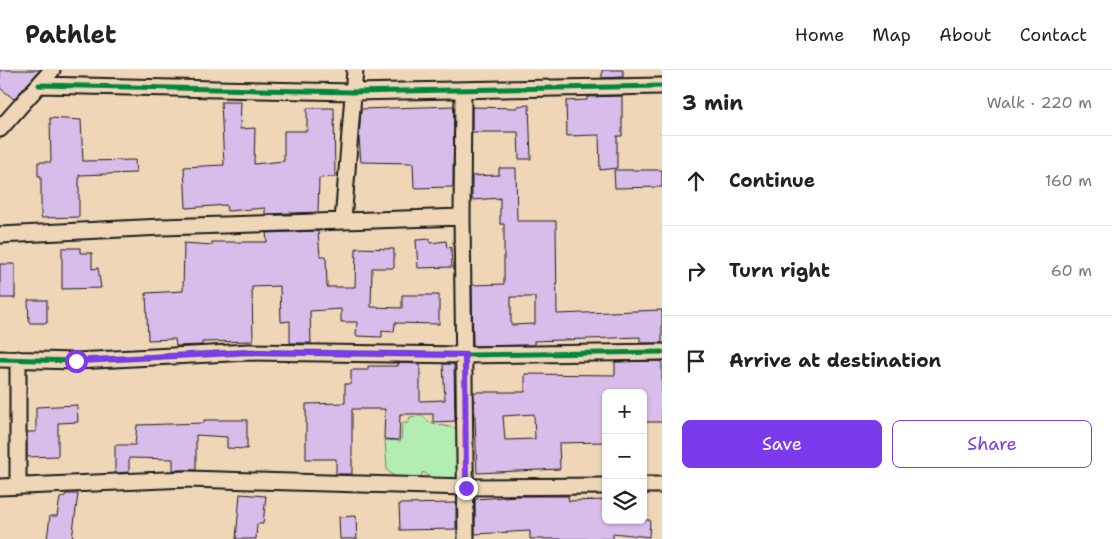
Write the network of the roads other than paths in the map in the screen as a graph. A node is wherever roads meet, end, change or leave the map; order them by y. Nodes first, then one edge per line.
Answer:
1 (52, 70) edge
2 (355, 70) edge
3 (39, 85) junction
4 (662, 86) edge
5 (463, 90) junction
6 (352, 92) junction
7 (0, 129) edge
8 (462, 217) junction
9 (342, 221) junction
10 (0, 235) edge
11 (662, 352) edge
12 (465, 355) junction
13 (18, 359) junction
14 (0, 360) edge
15 (647, 485) edge
16 (662, 485) edge
17 (0, 486) edge
18 (18, 486) junction
19 (602, 486) edge
20 (466, 488) junction
21 (466, 539) edge

1 - 3 street
2 - 6 street
3 - 6 street
3 - 7 street
4 - 5 street
5 - 6 street
5 - 8 street
6 - 9 street
8 - 9 street
8 - 12 street
9 - 10 street
11 - 12 street
12 - 13 street
12 - 20 street
13 - 14 street
13 - 18 street
15 - 16 street
17 - 18 street
18 - 20 street
19 - 20 street
20 - 21 street

